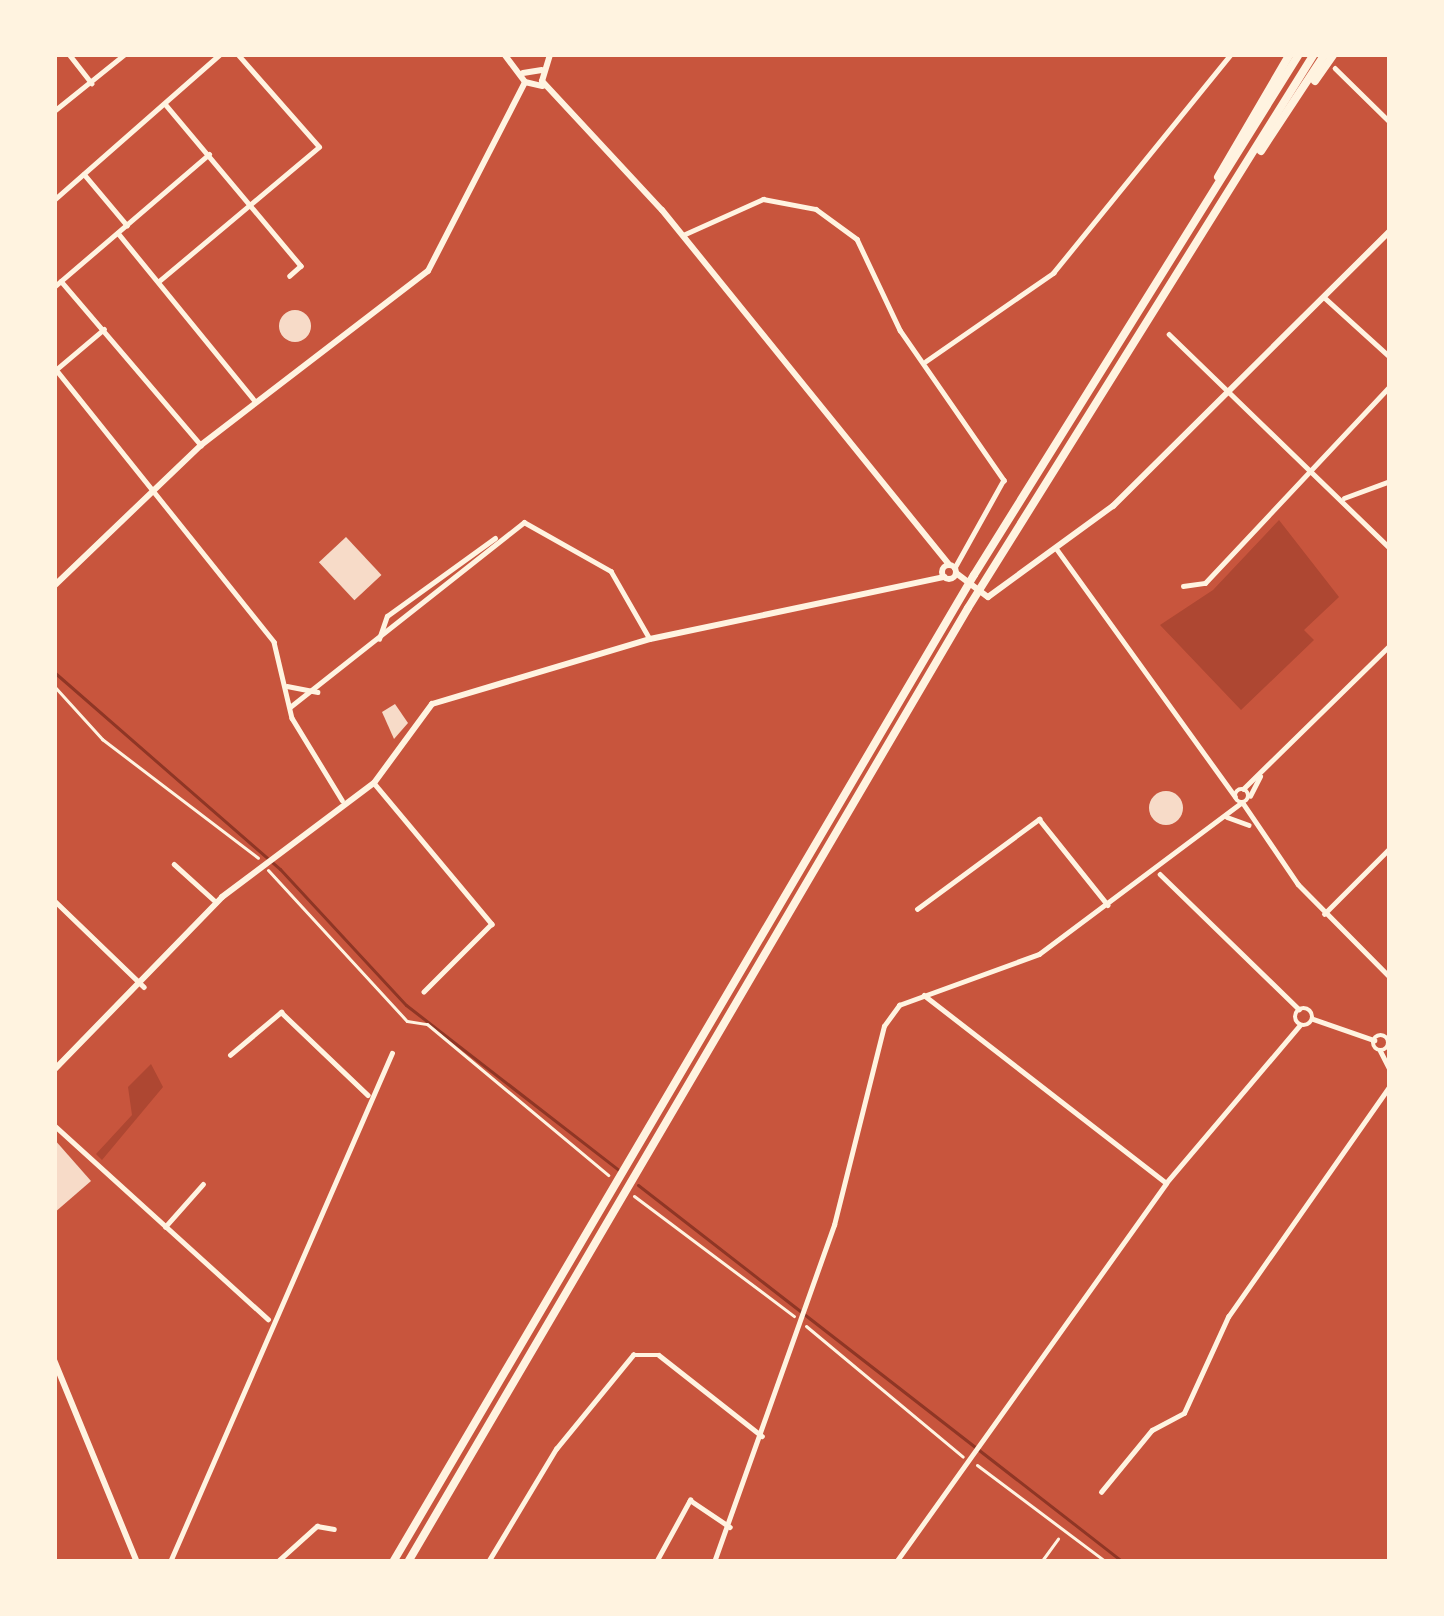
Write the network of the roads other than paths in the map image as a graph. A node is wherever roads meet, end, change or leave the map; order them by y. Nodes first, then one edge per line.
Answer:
1 (69, 54) edge
2 (125, 54) edge
3 (220, 54) edge
4 (237, 54) edge
5 (505, 54) edge
6 (547, 54) edge
7 (1231, 54) edge
8 (1290, 54) edge
9 (1299, 54) edge
10 (1314, 54) edge
11 (1325, 54) edge
12 (1334, 54) edge
13 (1335, 68) dead end
14 (530, 71) junction
15 (541, 82) junction
16 (92, 83) junction
17 (1303, 96) junction
18 (166, 105) junction
19 (54, 111) edge
20 (1390, 122) edge
21 (209, 154) junction
22 (1248, 166) junction
23 (84, 174) junction
24 (54, 200) edge
25 (254, 206) junction
26 (127, 225) junction
27 (1189, 226) junction
28 (1390, 231) edge
29 (118, 233) junction
30 (682, 235) junction
31 (290, 276) dead end
32 (61, 281) junction
33 (158, 282) junction
34 (54, 287) edge
35 (1325, 298) junction
36 (104, 329) junction
37 (1169, 334) dead end
38 (1390, 357) edge
39 (924, 362) junction
40 (55, 368) edge
41 (1390, 386) edge
42 (1230, 393) junction
43 (256, 402) junction
44 (201, 445) junction
45 (1311, 471) junction
46 (1390, 481) edge
47 (154, 492) junction
48 (1344, 499) junction
49 (496, 538) junction
50 (1056, 548) junction
51 (1390, 548) edge
52 (949, 571) junction
53 (54, 586) edge
54 (1183, 586) dead end
55 (387, 616) junction
56 (392, 626) junction
57 (380, 639) junction
58 (650, 639) junction
59 (1390, 645) edge
60 (285, 684) junction
61 (317, 692) junction
62 (290, 707) junction
63 (1263, 770) junction
64 (1219, 773) junction
65 (374, 783) junction
66 (1241, 789) junction
67 (1235, 796) junction
68 (1250, 796) junction
69 (345, 803) junction
70 (1242, 803) junction
71 (1228, 818) junction
72 (1251, 826) junction
73 (1390, 848) edge
74 (174, 864) dead end
75 (1160, 874) junction
76 (54, 900) edge
77 (217, 902) junction
78 (1108, 905) junction
79 (917, 909) dead end
80 (1324, 914) junction
81 (1390, 977) edge
82 (144, 987) junction
83 (424, 992) dead end
84 (923, 995) junction
85 (1299, 1009) junction
86 (1313, 1019) junction
87 (1300, 1025) junction
88 (1389, 1036) edge
89 (1374, 1040) junction
90 (1380, 1050) junction
91 (392, 1053) dead end
92 (230, 1055) dead end
93 (54, 1070) edge
94 (1390, 1070) edge
95 (1390, 1086) edge
96 (368, 1095) junction
97 (54, 1125) edge
98 (1166, 1183) junction
99 (203, 1184) dead end
100 (165, 1227) junction
101 (268, 1319) junction
102 (54, 1360) edge
103 (762, 1436) junction
104 (1101, 1492) dead end
105 (730, 1527) junction
106 (334, 1528) dead end
107 (1058, 1539) dead end
108 (137, 1562) edge
109 (170, 1562) edge
110 (277, 1562) edge
111 (392, 1562) edge
112 (408, 1562) edge
113 (488, 1562) edge
114 (656, 1562) edge
115 (714, 1562) edge
116 (896, 1562) edge
117 (1041, 1562) edge

1 - 16 street
2 - 16 street
3 - 18 street
4 - 25 street
5 - 14 street
6 - 14 street
7 - 39 street
8 - 27 highway
9 - 27 highway
10 - 22 highway
11 - 17 highway
12 - 17 highway
13 - 20 street
14 - 15 street
14 - 15 street
14 - 43 street
15 - 30 street
16 - 19 street
17 - 22 highway
18 - 21 street
18 - 23 street
21 - 25 street
21 - 26 street
22 - 112 highway
23 - 24 street
23 - 26 street
25 - 31 street
25 - 33 street
26 - 29 street
27 - 111 highway
28 - 35 street
29 - 32 street
29 - 33 street
30 - 39 street
30 - 52 street
32 - 34 street
32 - 36 street
33 - 43 street
35 - 38 street
35 - 42 street
36 - 40 street
36 - 44 street
37 - 42 street
39 - 52 street
40 - 47 street
41 - 45 street
42 - 45 street
42 - 50 street
43 - 44 street
44 - 47 street
45 - 48 street
45 - 54 street
46 - 48 street
47 - 53 street
47 - 60 street
48 - 51 street
49 - 55 street
49 - 56 street
49 - 58 street
50 - 52 street
50 - 64 street
52 - 58 street
55 - 56 street
55 - 57 street
56 - 57 street
57 - 61 street
58 - 65 street
59 - 63 street
60 - 61 street
60 - 62 street
61 - 62 street
62 - 69 street
63 - 66 street
63 - 68 street
64 - 66 street
64 - 67 street
65 - 69 street
65 - 83 street
66 - 67 street
66 - 68 street
67 - 70 street
68 - 70 street
69 - 77 street
70 - 71 street
70 - 72 street
71 - 72 street
71 - 75 street
72 - 80 street
73 - 80 street
74 - 77 street
75 - 78 street
75 - 85 street
76 - 82 street
77 - 82 street
78 - 79 street
78 - 84 street
80 - 81 street
82 - 93 street
84 - 98 street
84 - 103 street
85 - 86 street
85 - 87 street
86 - 87 street
86 - 89 street
87 - 98 street
88 - 89 street
88 - 90 street
89 - 90 street
90 - 94 street
91 - 96 street
92 - 96 street
95 - 104 street
96 - 101 street
97 - 100 street
98 - 116 street
99 - 100 street
100 - 101 street
101 - 109 street
102 - 108 street
103 - 105 street
103 - 113 street
105 - 114 street
105 - 115 street
106 - 110 street
107 - 117 lane

